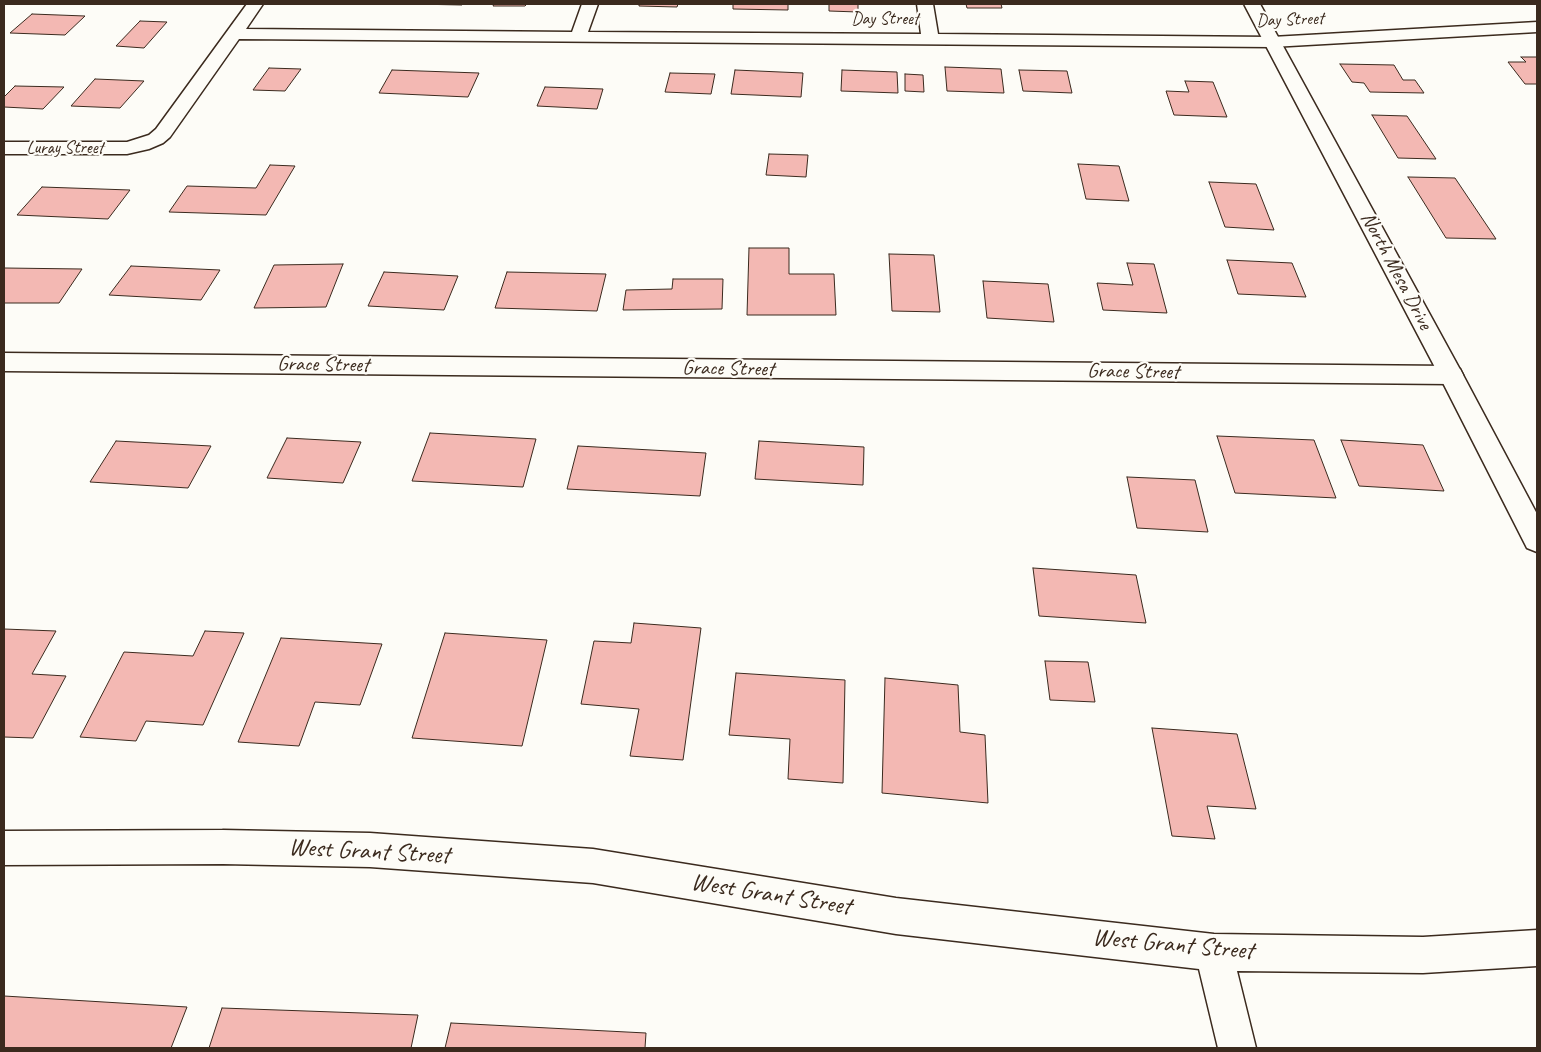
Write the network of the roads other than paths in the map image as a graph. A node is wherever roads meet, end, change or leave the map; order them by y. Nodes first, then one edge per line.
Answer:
1 (255, 4) edge
2 (590, 4) edge
3 (925, 4) edge
4 (1252, 4) edge
5 (1537, 26) edge
6 (233, 34) junction
7 (578, 37) junction
8 (930, 39) junction
9 (1272, 42) junction
10 (4, 148) edge
11 (4, 362) edge
12 (1451, 375) junction
13 (1537, 540) edge
14 (4, 848) edge
15 (1537, 948) edge
16 (1214, 952) junction
17 (1237, 1048) edge

1 - 6 street, Luray Street
2 - 7 street
3 - 8 street
4 - 9 street, North Mesa Drive
5 - 9 street, Day Street
6 - 7 street, Day Street
6 - 10 street, Luray Street
7 - 8 street, Day Street
8 - 9 street, Day Street
9 - 12 street, North Mesa Drive
11 - 12 street, Grace Street
12 - 13 street, North Mesa Drive
14 - 16 street, West Grant Street
15 - 16 street, West Grant Street
16 - 17 street

